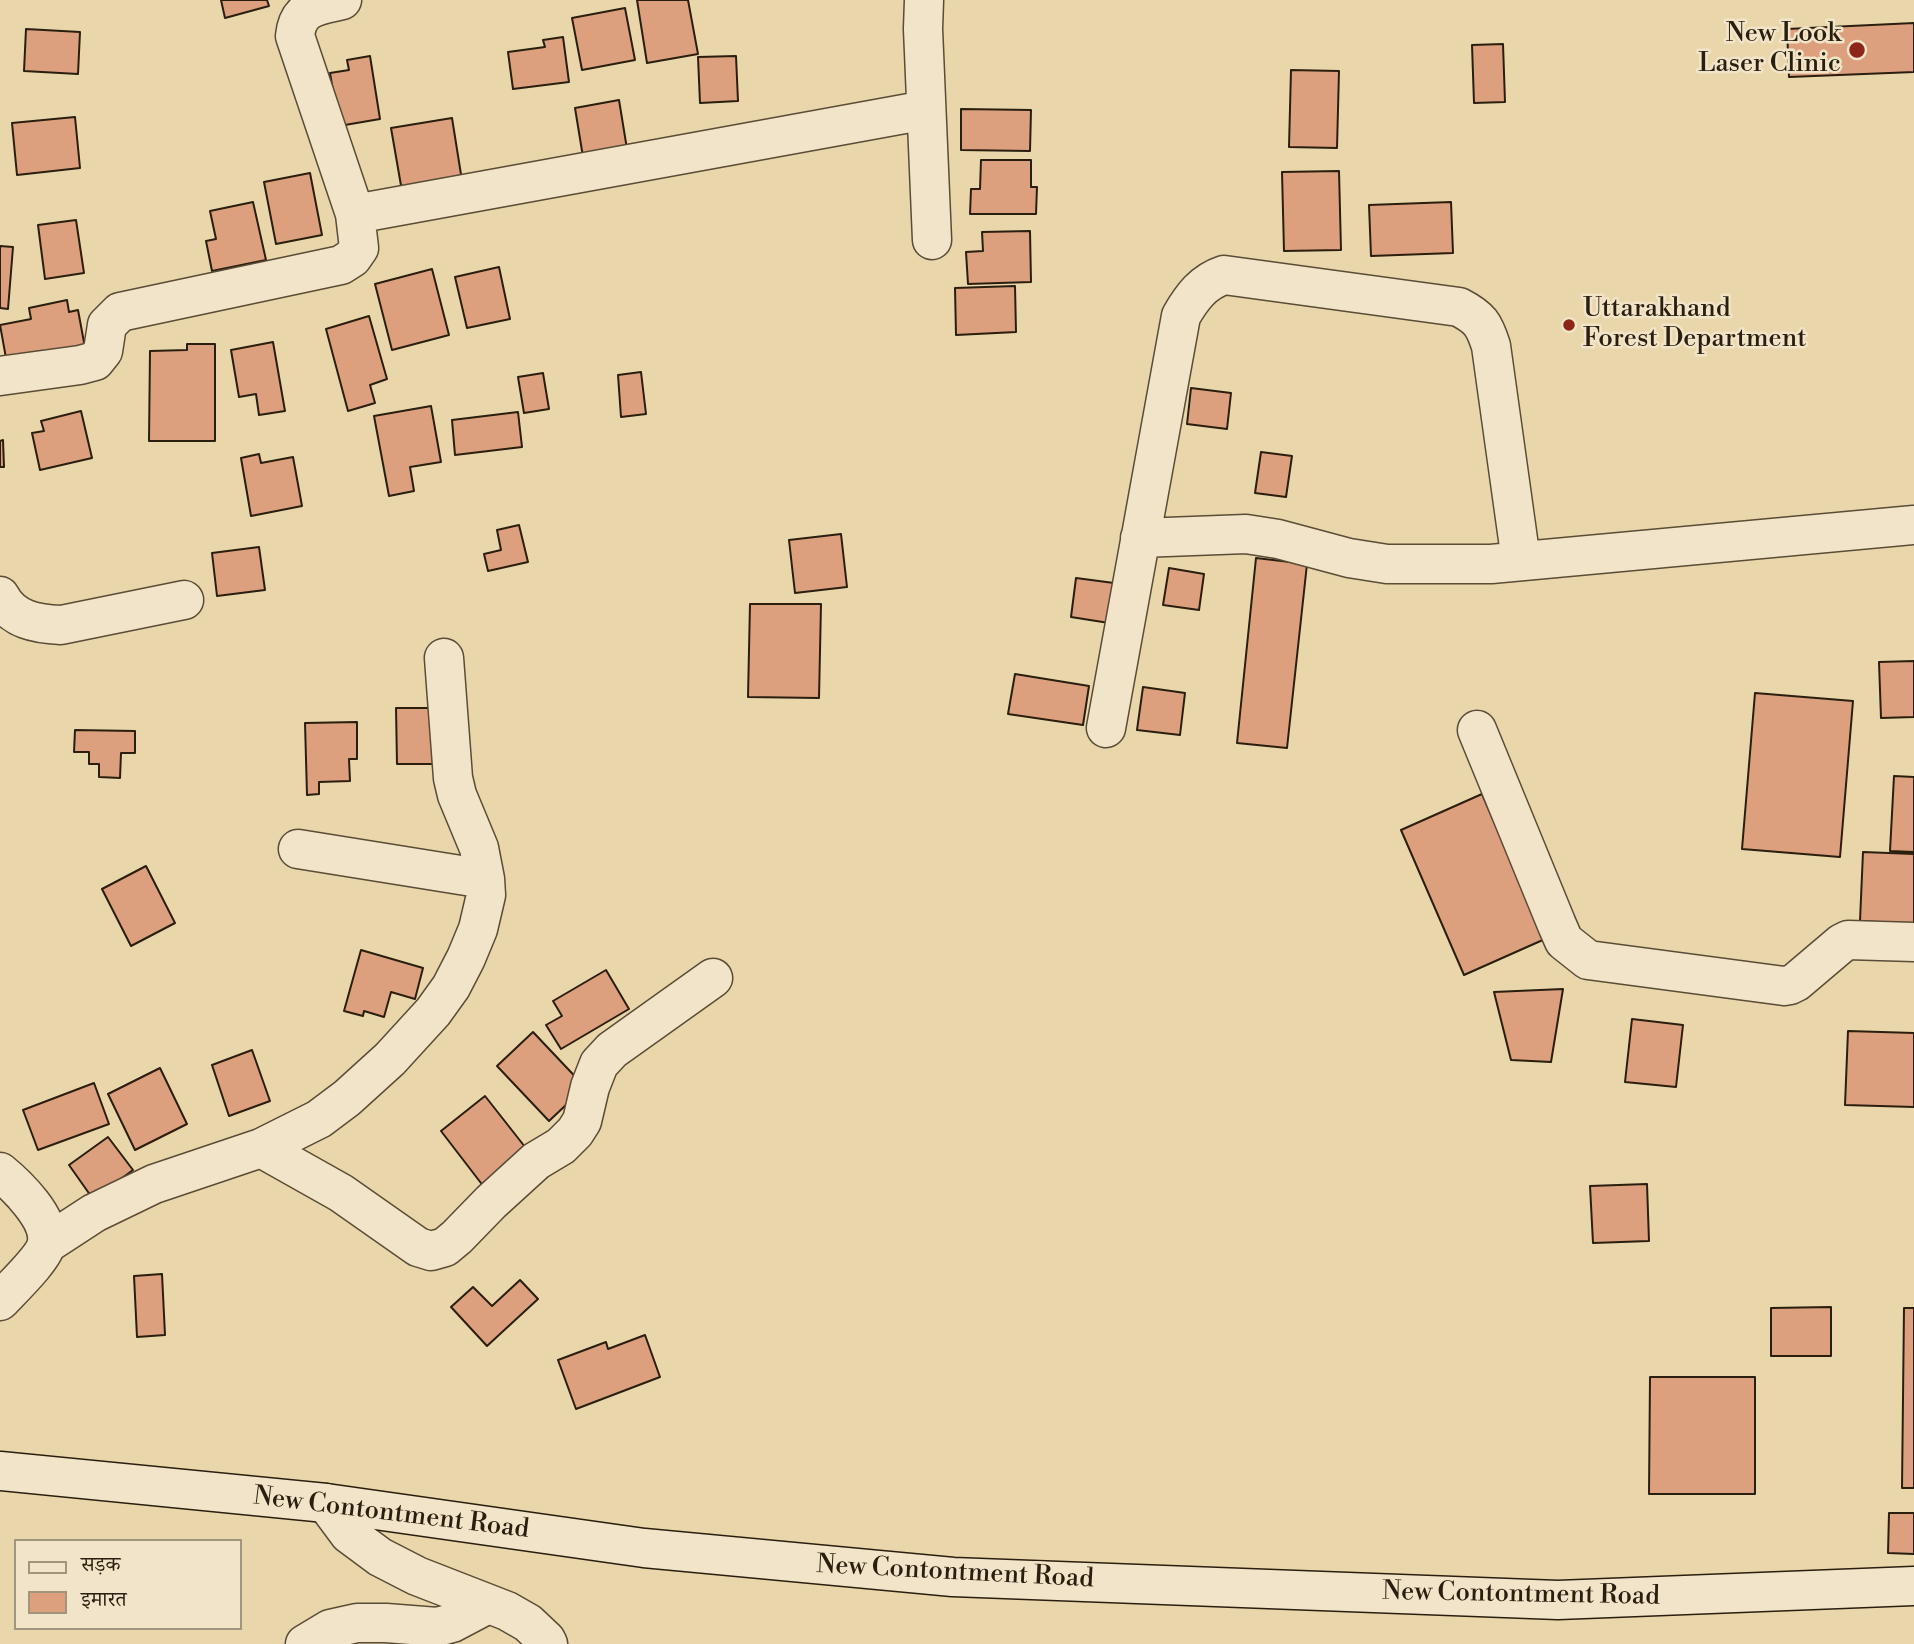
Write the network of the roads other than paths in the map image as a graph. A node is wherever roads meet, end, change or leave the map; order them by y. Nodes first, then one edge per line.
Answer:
1 (342, 0) edge
2 (924, 0) edge
3 (926, 110) junction
4 (355, 214) junction
5 (932, 240) dead end
6 (0, 376) edge
7 (1914, 525) edge
8 (1140, 538) junction
9 (1521, 561) junction
10 (0, 596) edge
11 (184, 600) dead end
12 (444, 658) dead end
13 (1106, 728) dead end
14 (1477, 730) dead end
15 (298, 849) dead end
16 (485, 879) junction
17 (1914, 942) edge
18 (713, 978) dead end
19 (261, 1148) junction
20 (0, 1172) edge
21 (47, 1243) junction
22 (0, 1301) edge
23 (0, 1471) edge
24 (326, 1503) junction
25 (1914, 1586) edge
26 (488, 1604) junction
27 (305, 1644) edge
28 (548, 1644) edge

1 - 4 street
2 - 3 street
3 - 4 street
3 - 5 street
4 - 6 street
7 - 9 street
8 - 9 street
8 - 9 street
8 - 13 street
10 - 11 street
12 - 16 street
14 - 17 street
15 - 16 street
16 - 19 street
18 - 19 street
19 - 21 street
20 - 21 street
21 - 22 street
23 - 24 street, New Contontment Road
24 - 25 street, New Contontment Road
24 - 26 street
26 - 27 street
26 - 28 street

